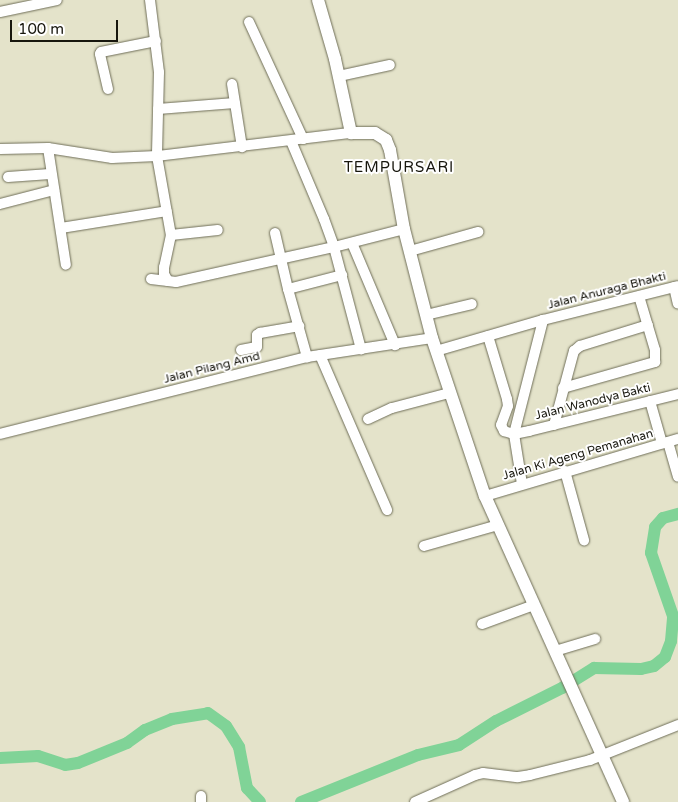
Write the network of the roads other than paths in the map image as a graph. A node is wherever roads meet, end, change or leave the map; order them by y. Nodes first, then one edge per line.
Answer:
1 (57, 0) edge
2 (150, 0) edge
3 (318, 0) edge
4 (0, 12) edge
5 (249, 22) dead end
6 (156, 41) junction
7 (390, 65) dead end
8 (339, 76) junction
9 (232, 84) dead end
10 (108, 89) dead end
11 (235, 103) junction
12 (158, 109) junction
13 (351, 133) junction
14 (303, 138) junction
15 (291, 141) junction
16 (242, 147) junction
17 (0, 148) edge
18 (48, 148) junction
19 (157, 156) junction
20 (50, 174) junction
21 (8, 177) dead end
22 (54, 190) junction
23 (0, 204) edge
24 (168, 210) junction
25 (61, 228) junction
26 (404, 229) junction
27 (218, 230) dead end
28 (478, 232) dead end
29 (275, 234) dead end
30 (171, 235) junction
31 (352, 243) junction
32 (334, 247) junction
33 (410, 251) junction
34 (280, 258) junction
35 (66, 265) dead end
36 (342, 275) junction
37 (151, 279) dead end
38 (168, 281) junction
39 (676, 287) edge
40 (288, 289) junction
41 (639, 296) junction
42 (472, 304) dead end
43 (678, 304) edge
44 (426, 315) junction
45 (543, 320) junction
46 (648, 325) junction
47 (298, 326) junction
48 (488, 336) junction
49 (432, 338) junction
50 (396, 345) junction
51 (361, 349) junction
52 (241, 350) dead end
53 (436, 351) junction
54 (320, 355) junction
55 (307, 357) junction
56 (563, 388) junction
57 (450, 393) junction
58 (678, 394) edge
59 (650, 401) junction
60 (368, 418) dead end
61 (554, 425) junction
62 (0, 434) edge
63 (514, 434) junction
64 (669, 442) edge
65 (565, 471) junction
66 (678, 477) edge
67 (522, 484) junction
68 (485, 496) junction
69 (386, 510) dead end
70 (498, 525) junction
71 (584, 540) dead end
72 (424, 546) dead end
73 (534, 605) junction
74 (482, 624) dead end
75 (595, 639) dead end
76 (556, 651) junction
77 (678, 724) edge
78 (602, 755) junction
79 (437, 797) edge
80 (415, 802) edge
81 (623, 802) edge

1 - 4 street
2 - 6 street
3 - 8 main road
5 - 14 street
6 - 10 street
6 - 12 street
7 - 8 street
8 - 13 main road
9 - 11 street
11 - 12 street
11 - 16 street
12 - 19 street
13 - 14 street
13 - 26 main road
14 - 15 street
15 - 16 street
15 - 32 street
16 - 19 street
17 - 18 street
18 - 19 street
18 - 20 street
19 - 24 street
20 - 21 street
20 - 22 street
22 - 23 street
22 - 25 street
24 - 25 street
24 - 30 street
25 - 35 street
26 - 31 street
26 - 33 main road
27 - 30 street
28 - 33 street
29 - 34 street
30 - 38 street
31 - 32 street
31 - 50 street
32 - 34 street
32 - 36 street
33 - 44 main road
34 - 38 street
34 - 40 street
36 - 40 street
36 - 51 street
37 - 38 street
39 - 41 street, Jalan Anuraga Bhakti
39 - 43 street
40 - 47 street
41 - 45 street, Jalan Anuraga Bhakti
41 - 46 street
42 - 44 street
44 - 49 main road
45 - 48 street, Jalan Anuraga Bhakti
45 - 63 street
46 - 56 street
46 - 56 street
47 - 52 street
47 - 55 street
48 - 53 street, Jalan Anuraga Bhakti
48 - 63 street
49 - 50 street, Jalan Pilang Amd
49 - 53 main road
50 - 51 street, Jalan Pilang Amd
51 - 54 street, Jalan Pilang Amd
53 - 57 main road
54 - 55 street, Jalan Pilang Amd
54 - 69 street
55 - 62 street, Jalan Pilang Amd
56 - 61 street
57 - 60 street
57 - 68 main road
58 - 59 street, Jalan Wanodya Bakti
59 - 61 street, Jalan Wanodya Bakti
59 - 64 street
61 - 63 street, Jalan Wanodya Bakti
63 - 67 street
64 - 65 street, Jalan Ki Ageng Pemanahan
64 - 66 street
65 - 67 street, Jalan Ki Ageng Pemanahan
65 - 71 street
67 - 68 street, Jalan Ki Ageng Pemanahan
68 - 70 main road
70 - 72 street
70 - 73 main road
73 - 74 street
73 - 76 main road
75 - 76 street
76 - 78 main road
77 - 78 street
78 - 79 street
78 - 81 main road
79 - 80 street

